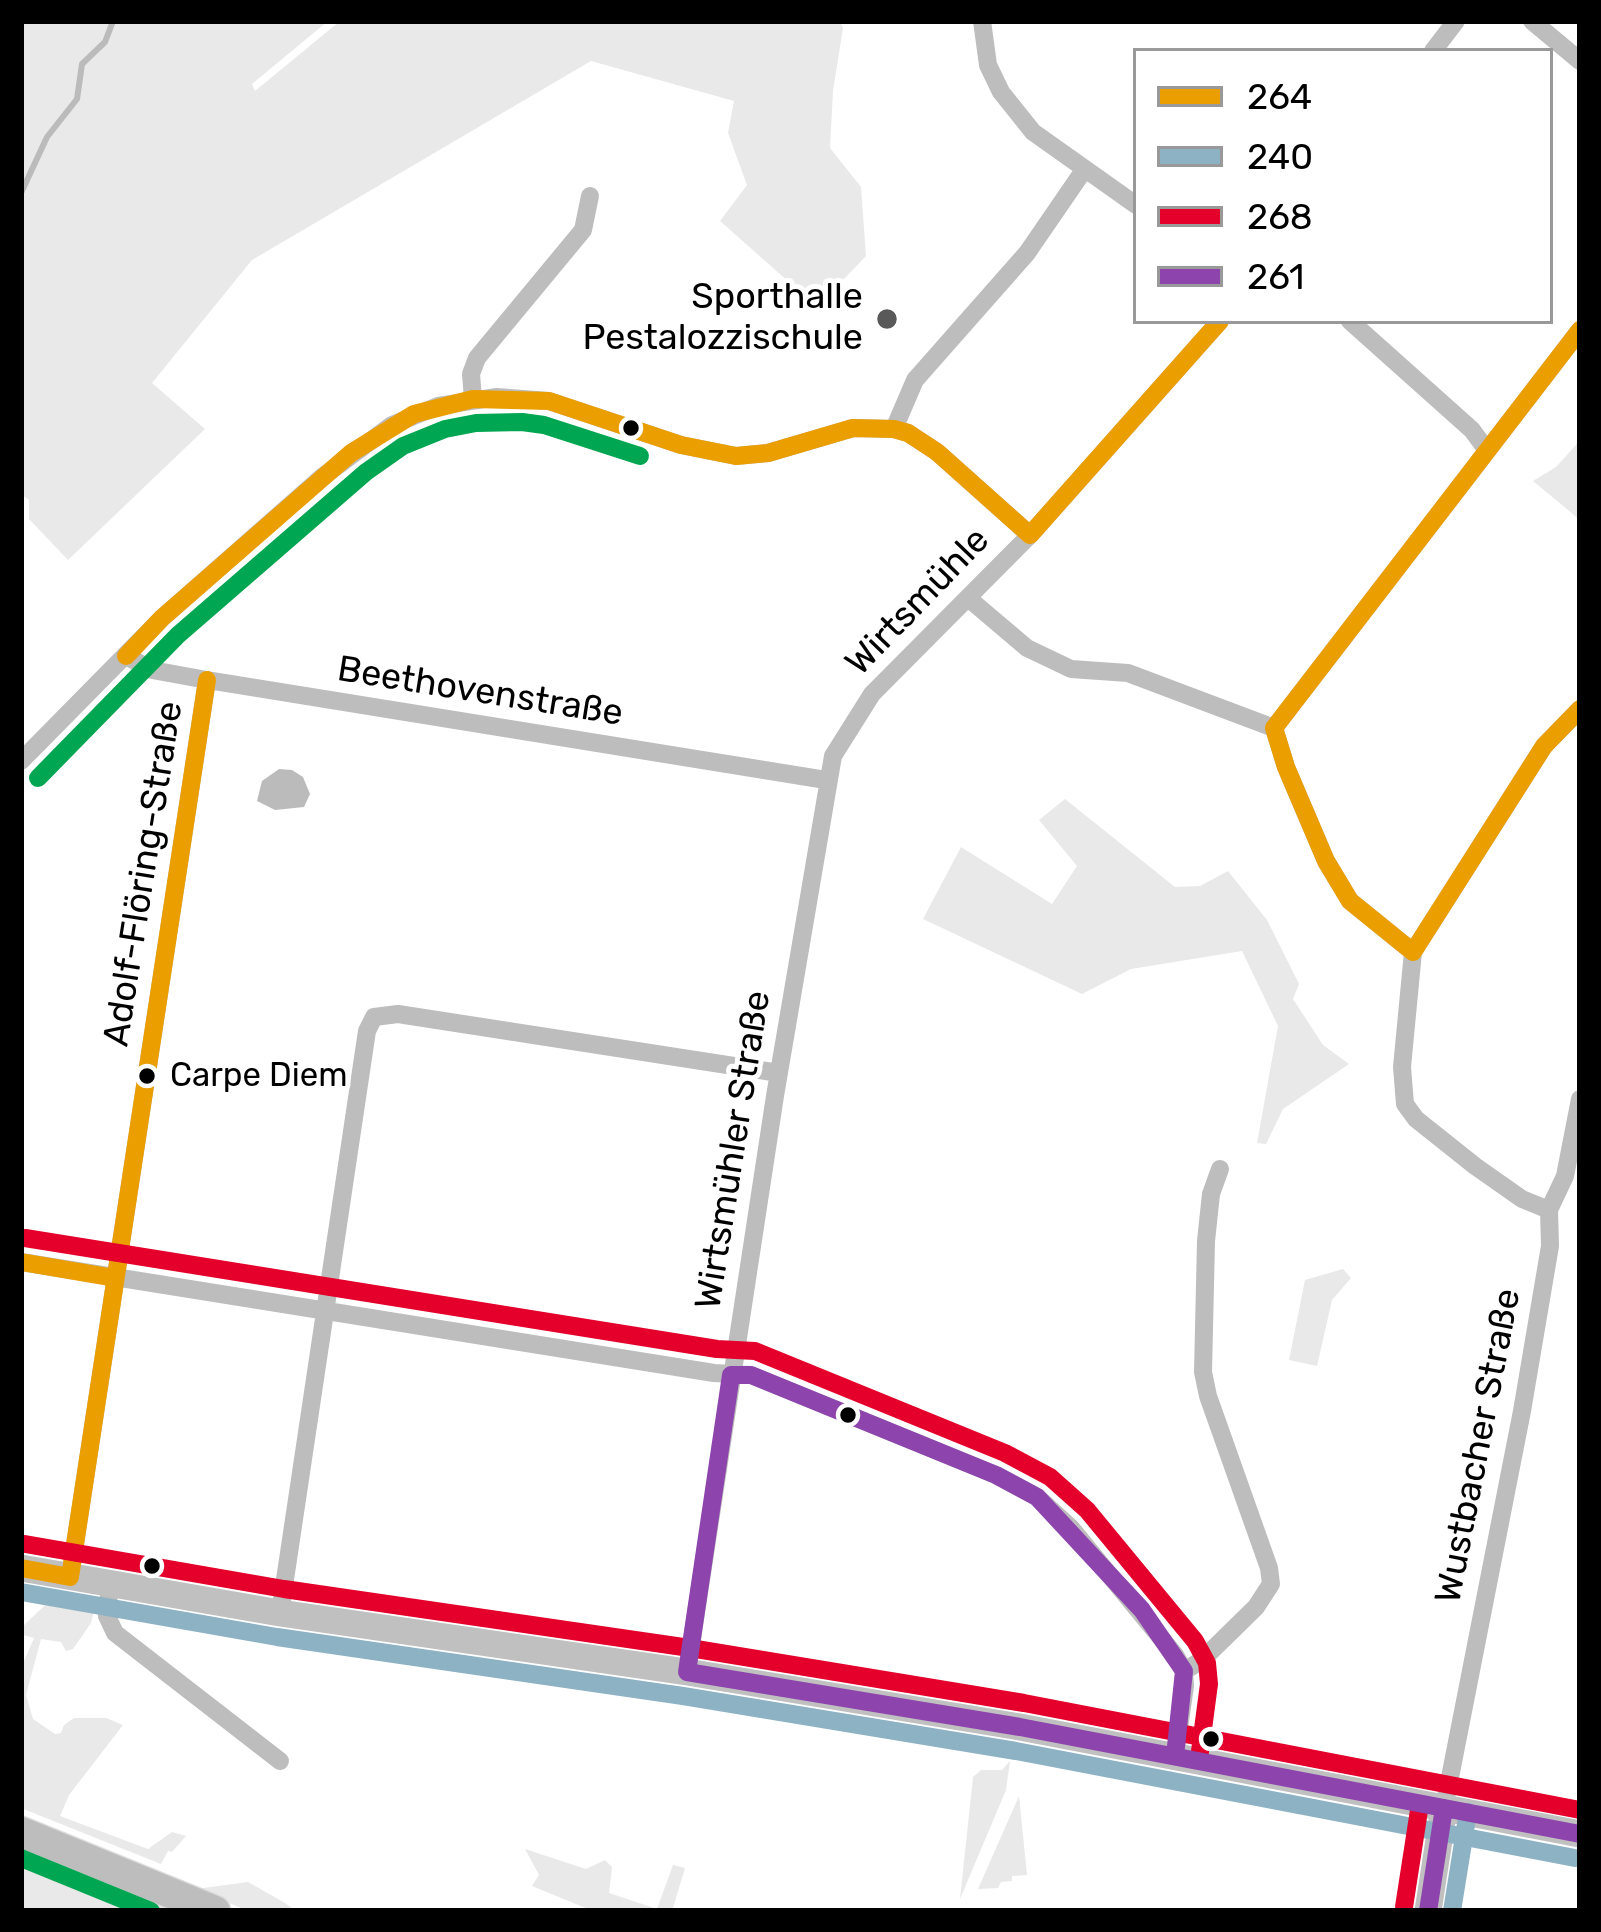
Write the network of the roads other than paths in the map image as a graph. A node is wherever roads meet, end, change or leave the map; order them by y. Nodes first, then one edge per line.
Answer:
1 (982, 21) edge
2 (1456, 21) edge
3 (1532, 21) edge
4 (1434, 48) edge
5 (1580, 61) edge
6 (1084, 170) junction
7 (590, 196) dead end
8 (1133, 204) edge
9 (1217, 324) edge
10 (1353, 324) edge
11 (1580, 330) edge
12 (473, 399) junction
13 (894, 429) junction
14 (1486, 449) junction
15 (1030, 535) junction
16 (968, 598) junction
17 (126, 656) junction
18 (207, 680) junction
19 (1580, 709) edge
20 (1274, 728) junction
21 (21, 761) edge
22 (826, 780) junction
23 (1412, 952) junction
24 (778, 1073) junction
25 (1580, 1099) edge
26 (1220, 1169) dead end
27 (1549, 1210) junction
28 (21, 1262) edge
29 (115, 1278) junction
30 (325, 1310) junction
31 (731, 1375) junction
32 (21, 1568) edge
33 (70, 1576) junction
34 (110, 1584) junction
35 (280, 1613) junction
36 (1184, 1671) junction
37 (687, 1672) junction
38 (1175, 1756) junction
39 (280, 1761) dead end
40 (1444, 1808) junction
41 (21, 1832) edge
42 (1580, 1834) edge
43 (215, 1911) edge
44 (1428, 1911) edge

1 - 6 street
2 - 4 street
3 - 5 street
6 - 8 street
6 - 13 street
7 - 12 street
9 - 15 street, Wirtsmühle
10 - 14 street
11 - 14 street
12 - 13 street
12 - 17 street
13 - 15 street
14 - 20 street
15 - 16 street, Wirtsmühle
16 - 20 street
16 - 22 street, Wirtsmühle
17 - 18 street, Beethovenstraße
17 - 21 street
18 - 22 street, Beethovenstraße
18 - 29 street, Adolf-Flöring-Straße
19 - 23 street
20 - 23 street
22 - 24 street, Wirtsmühler Straße
23 - 27 street
24 - 30 street
24 - 31 street, Wirtsmühler Straße
25 - 27 street, Wustbacher Straße
26 - 36 street
27 - 40 street, Wustbacher Straße
28 - 29 street
29 - 30 street
29 - 33 street, Adolf-Flöring-Straße
30 - 31 street
30 - 35 street
31 - 36 street
31 - 37 street, Wirtsmühler Straße
32 - 33 main road
33 - 34 main road
34 - 35 main road
34 - 39 street
35 - 37 main road
36 - 38 street
37 - 38 main road
38 - 40 main road
40 - 42 main road
40 - 44 main road
41 - 43 main road

